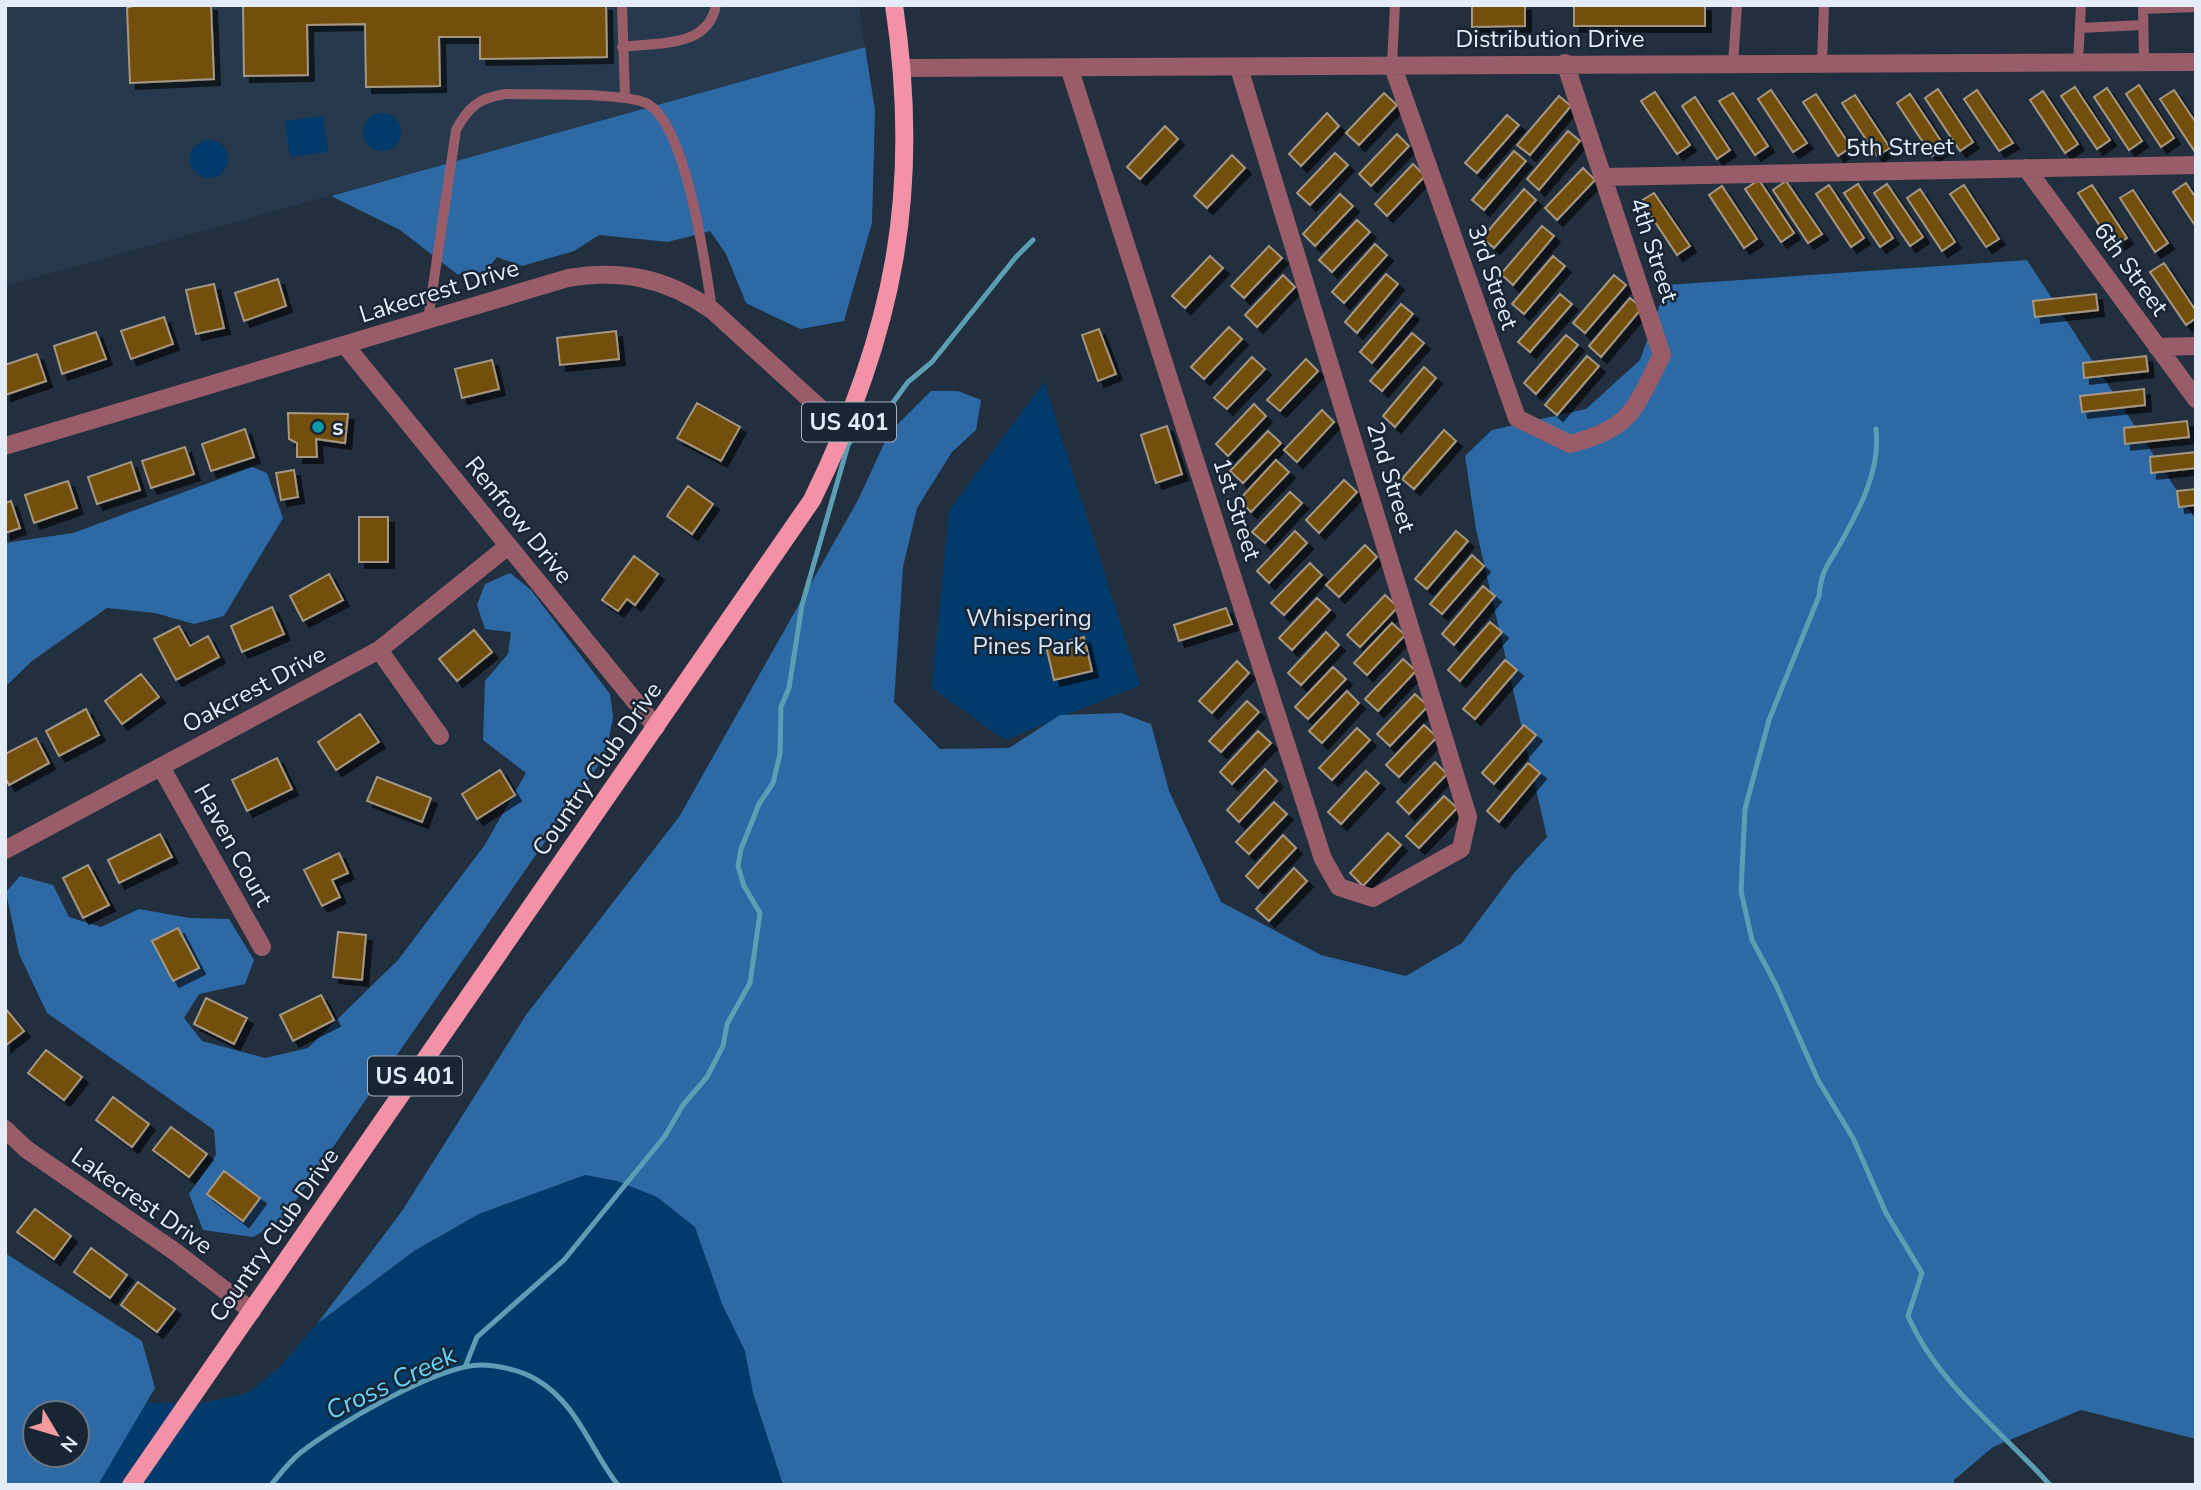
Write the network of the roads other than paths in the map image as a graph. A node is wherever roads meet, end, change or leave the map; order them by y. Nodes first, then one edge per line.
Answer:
1 (622, 5) edge
2 (716, 5) edge
3 (894, 5) edge
4 (1395, 5) edge
5 (1737, 5) edge
6 (1824, 5) edge
7 (2081, 5) edge
8 (2143, 7) edge
9 (2196, 7) edge
10 (2143, 25) junction
11 (2080, 28) junction
12 (622, 47) junction
13 (2144, 62) junction
14 (2196, 62) edge
15 (1565, 63) junction
16 (2078, 63) junction
17 (1392, 64) junction
18 (1733, 64) junction
19 (1822, 64) junction
20 (1069, 67) junction
21 (903, 68) junction
22 (1239, 68) junction
23 (625, 96) junction
24 (2196, 165) edge
25 (2026, 169) junction
26 (1605, 177) junction
27 (712, 310) junction
28 (428, 320) junction
29 (345, 345) junction
30 (2196, 345) edge
31 (2157, 347) junction
32 (2196, 399) edge
33 (846, 432) junction
34 (1603, 436) joint
35 (5, 446) edge
36 (508, 546) junction
37 (379, 650) junction
38 (656, 727) junction
39 (440, 736) dead end
40 (162, 767) junction
41 (5, 850) edge
42 (1412, 876) joint
43 (262, 947) dead end
44 (5, 1129) edge
45 (252, 1311) junction
46 (131, 1485) edge

1 - 12 lane
2 - 12 lane
3 - 21 main road, Country Club Drive / US 401
4 - 17 lane
5 - 18 lane
6 - 19 lane
7 - 11 lane
8 - 9 lane
8 - 10 lane
10 - 11 lane
10 - 13 lane
11 - 16 lane
12 - 23 lane
13 - 14 street, Distribution Drive
13 - 16 street, Distribution Drive
15 - 17 street, Distribution Drive
15 - 18 street, Distribution Drive
15 - 26 street, 4th Street
16 - 19 street, Distribution Drive
17 - 22 street, Distribution Drive
17 - 34 street, 3rd Street
18 - 19 street, Distribution Drive
20 - 21 street, Distribution Drive
20 - 22 street, Distribution Drive
20 - 42 street, 1st Street
21 - 33 main road, Country Club Drive / US 401
22 - 42 street, 2nd Street
23 - 27 lane
23 - 28 lane
24 - 25 street, 5th Street
25 - 26 street, 5th Street
25 - 31 street, 6th Street
26 - 34 street, 4th Street
27 - 28 street, Lakecrest Drive
27 - 33 street, Lakecrest Drive
28 - 29 street, Lakecrest Drive
29 - 35 street, Lakecrest Drive
29 - 36 street, Renfrow Drive
30 - 31 street
31 - 32 street, 6th Street
33 - 38 main road, Country Club Drive / US 401
36 - 37 street, Oakcrest Drive
36 - 38 street, Renfrow Drive
37 - 39 street
37 - 40 street, Oakcrest Drive
38 - 45 main road, Country Club Drive / US 401
40 - 41 street, Oakcrest Drive
40 - 43 street, Haven Court
44 - 45 street, Lakecrest Drive
45 - 46 main road, Country Club Drive / US 401

